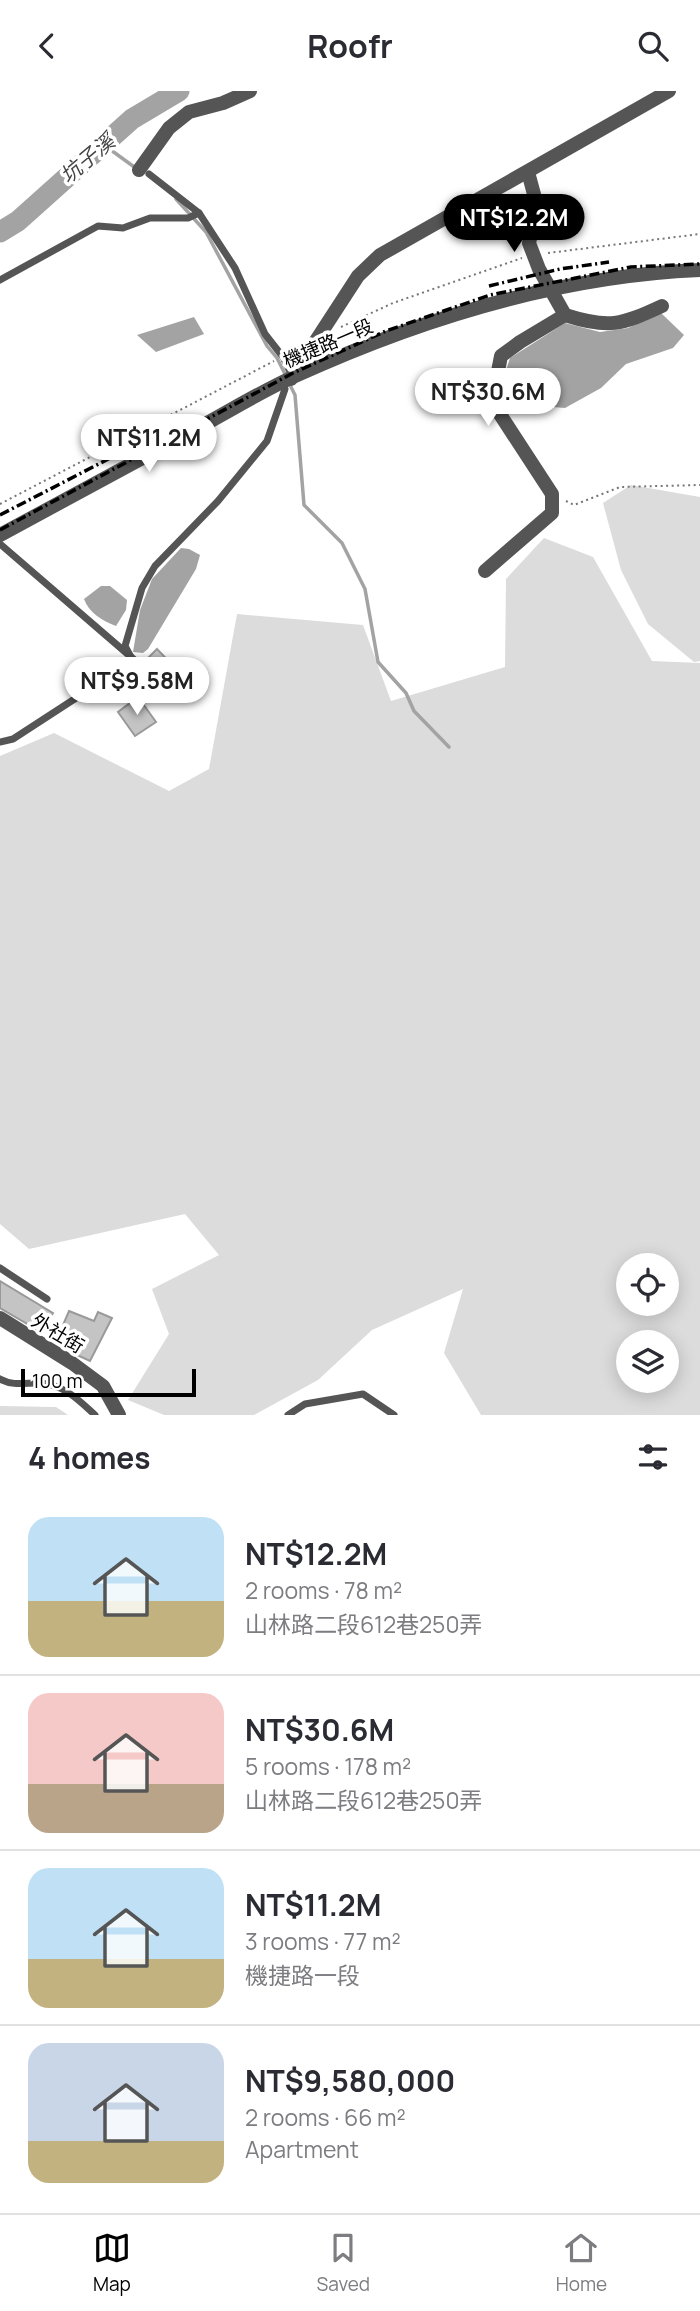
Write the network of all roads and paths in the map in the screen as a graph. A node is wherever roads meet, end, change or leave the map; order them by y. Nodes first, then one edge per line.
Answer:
1 (250, 91) edge
2 (669, 91) edge
3 (144, 172) joint
4 (528, 172) junction
5 (199, 213) junction
6 (700, 234) edge
7 (533, 255) junction
8 (700, 270) edge
9 (0, 280) edge
10 (549, 288) junction
11 (662, 306) dead end
12 (565, 315) junction
13 (343, 327) dead end
14 (271, 363) dead end
15 (288, 381) junction
16 (700, 485) edge
17 (552, 494) junction
18 (0, 504) edge
19 (0, 535) edge
20 (0, 544) edge
21 (485, 571) dead end
22 (133, 661) junction
23 (200, 690) dead end
24 (0, 742) edge
25 (0, 1268) edge
26 (47, 1299) dead end
27 (0, 1318) edge
28 (0, 1379) edge
29 (95, 1415) edge
30 (119, 1415) edge
31 (288, 1415) edge
32 (394, 1415) edge

1 - 3 street
2 - 4 street
3 - 5 lane
4 - 7 street
4 - 15 street
5 - 9 lane
5 - 15 lane
6 - 7 path, 機捷路一段
7 - 10 street
7 - 13 path, 機捷路一段
8 - 10 street, 機捷路一段
10 - 12 street
10 - 15 street, 機捷路一段
11 - 12 street
12 - 17 street
14 - 18 path, 機捷路一段
15 - 19 street, 機捷路一段
15 - 22 lane
16 - 17 path
17 - 21 street
20 - 22 lane
22 - 23 lane
22 - 24 lane
25 - 26 lane
27 - 30 street, 外社街
28 - 29 lane
31 - 32 lane

